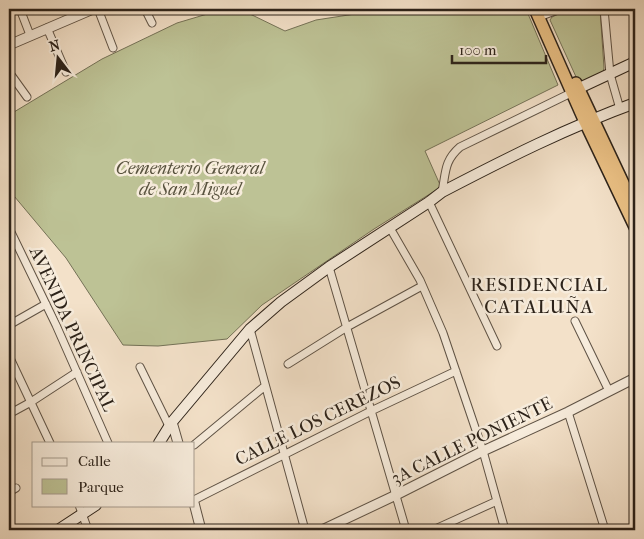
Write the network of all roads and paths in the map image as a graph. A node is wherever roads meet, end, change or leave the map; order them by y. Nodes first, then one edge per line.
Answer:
1 (20, 9) edge
2 (93, 9) edge
3 (98, 9) edge
4 (145, 9) edge
5 (221, 9) edge
6 (228, 9) edge
7 (560, 9) edge
8 (604, 9) edge
9 (540, 13) edge
10 (152, 24) dead end
11 (46, 28) junction
12 (30, 36) junction
13 (9, 44) edge
14 (113, 48) dead end
15 (635, 62) edge
16 (9, 72) edge
17 (66, 72) dead end
18 (610, 74) junction
19 (575, 91) junction
20 (26, 97) dead end
21 (635, 103) edge
22 (620, 109) junction
23 (589, 120) junction
24 (442, 192) junction
25 (430, 202) junction
26 (635, 210) edge
27 (635, 227) edge
28 (390, 228) junction
29 (10, 231) edge
30 (329, 267) junction
31 (422, 286) junction
32 (46, 304) junction
33 (575, 321) dead end
34 (9, 325) edge
35 (347, 328) junction
36 (250, 329) junction
37 (497, 346) dead end
38 (9, 356) edge
39 (288, 364) dead end
40 (140, 367) dead end
41 (456, 371) junction
42 (77, 372) junction
43 (635, 378) edge
44 (266, 386) junction
45 (610, 390) junction
46 (31, 402) junction
47 (371, 411) junction
48 (568, 412) junction
49 (9, 414) edge
50 (171, 424) junction
51 (50, 442) edge
52 (108, 442) edge
53 (160, 442) edge
54 (178, 442) edge
55 (195, 443) edge
56 (483, 451) junction
57 (285, 455) junction
58 (396, 495) junction
59 (195, 500) edge
60 (497, 501) junction
61 (195, 505) edge
62 (93, 506) edge
63 (81, 510) edge
64 (58, 530) edge
65 (88, 530) edge
66 (201, 530) edge
67 (306, 530) edge
68 (322, 530) edge
69 (406, 530) edge
70 (433, 530) edge
71 (505, 530) edge
72 (605, 530) edge

1 - 12 street
2 - 11 street
3 - 14 street
4 - 10 street
5 - 6 street
7 - 9 street
8 - 18 street
9 - 19 highway
11 - 12 street
11 - 17 street
12 - 13 street
15 - 18 main road
16 - 20 street
18 - 19 main road
18 - 22 street
19 - 23 highway
19 - 24 street
21 - 22 main road
22 - 23 main road
23 - 24 main road
23 - 26 highway
23 - 27 highway
24 - 25 main road
25 - 28 main road
25 - 37 street
28 - 30 main road
28 - 31 street
29 - 32 street, AVENIDA PRINCIPAL
30 - 35 street
30 - 36 main road
31 - 35 street
31 - 41 street
32 - 34 street
32 - 42 street, AVENIDA PRINCIPAL
33 - 45 street
35 - 39 street
35 - 47 street
36 - 44 street
36 - 50 main road
38 - 46 street
40 - 50 street
41 - 47 street, CALLE LOS CEREZOS
41 - 56 street
42 - 46 street
42 - 52 street, AVENIDA PRINCIPAL
43 - 45 street, 3A CALLE PONIENTE
44 - 55 street
44 - 57 street
45 - 48 street, 3A CALLE PONIENTE
46 - 49 street
46 - 51 street
47 - 57 street, CALLE LOS CEREZOS
47 - 58 street
48 - 56 street, 3A CALLE PONIENTE
48 - 72 street
50 - 53 main road
50 - 54 street
56 - 58 street, 3A CALLE PONIENTE
56 - 60 street
57 - 59 street, CALLE LOS CEREZOS
57 - 67 street
58 - 68 street, 3A CALLE PONIENTE
58 - 69 street
60 - 70 street
60 - 71 street
61 - 66 street
62 - 63 main road
63 - 64 main road
63 - 65 street

